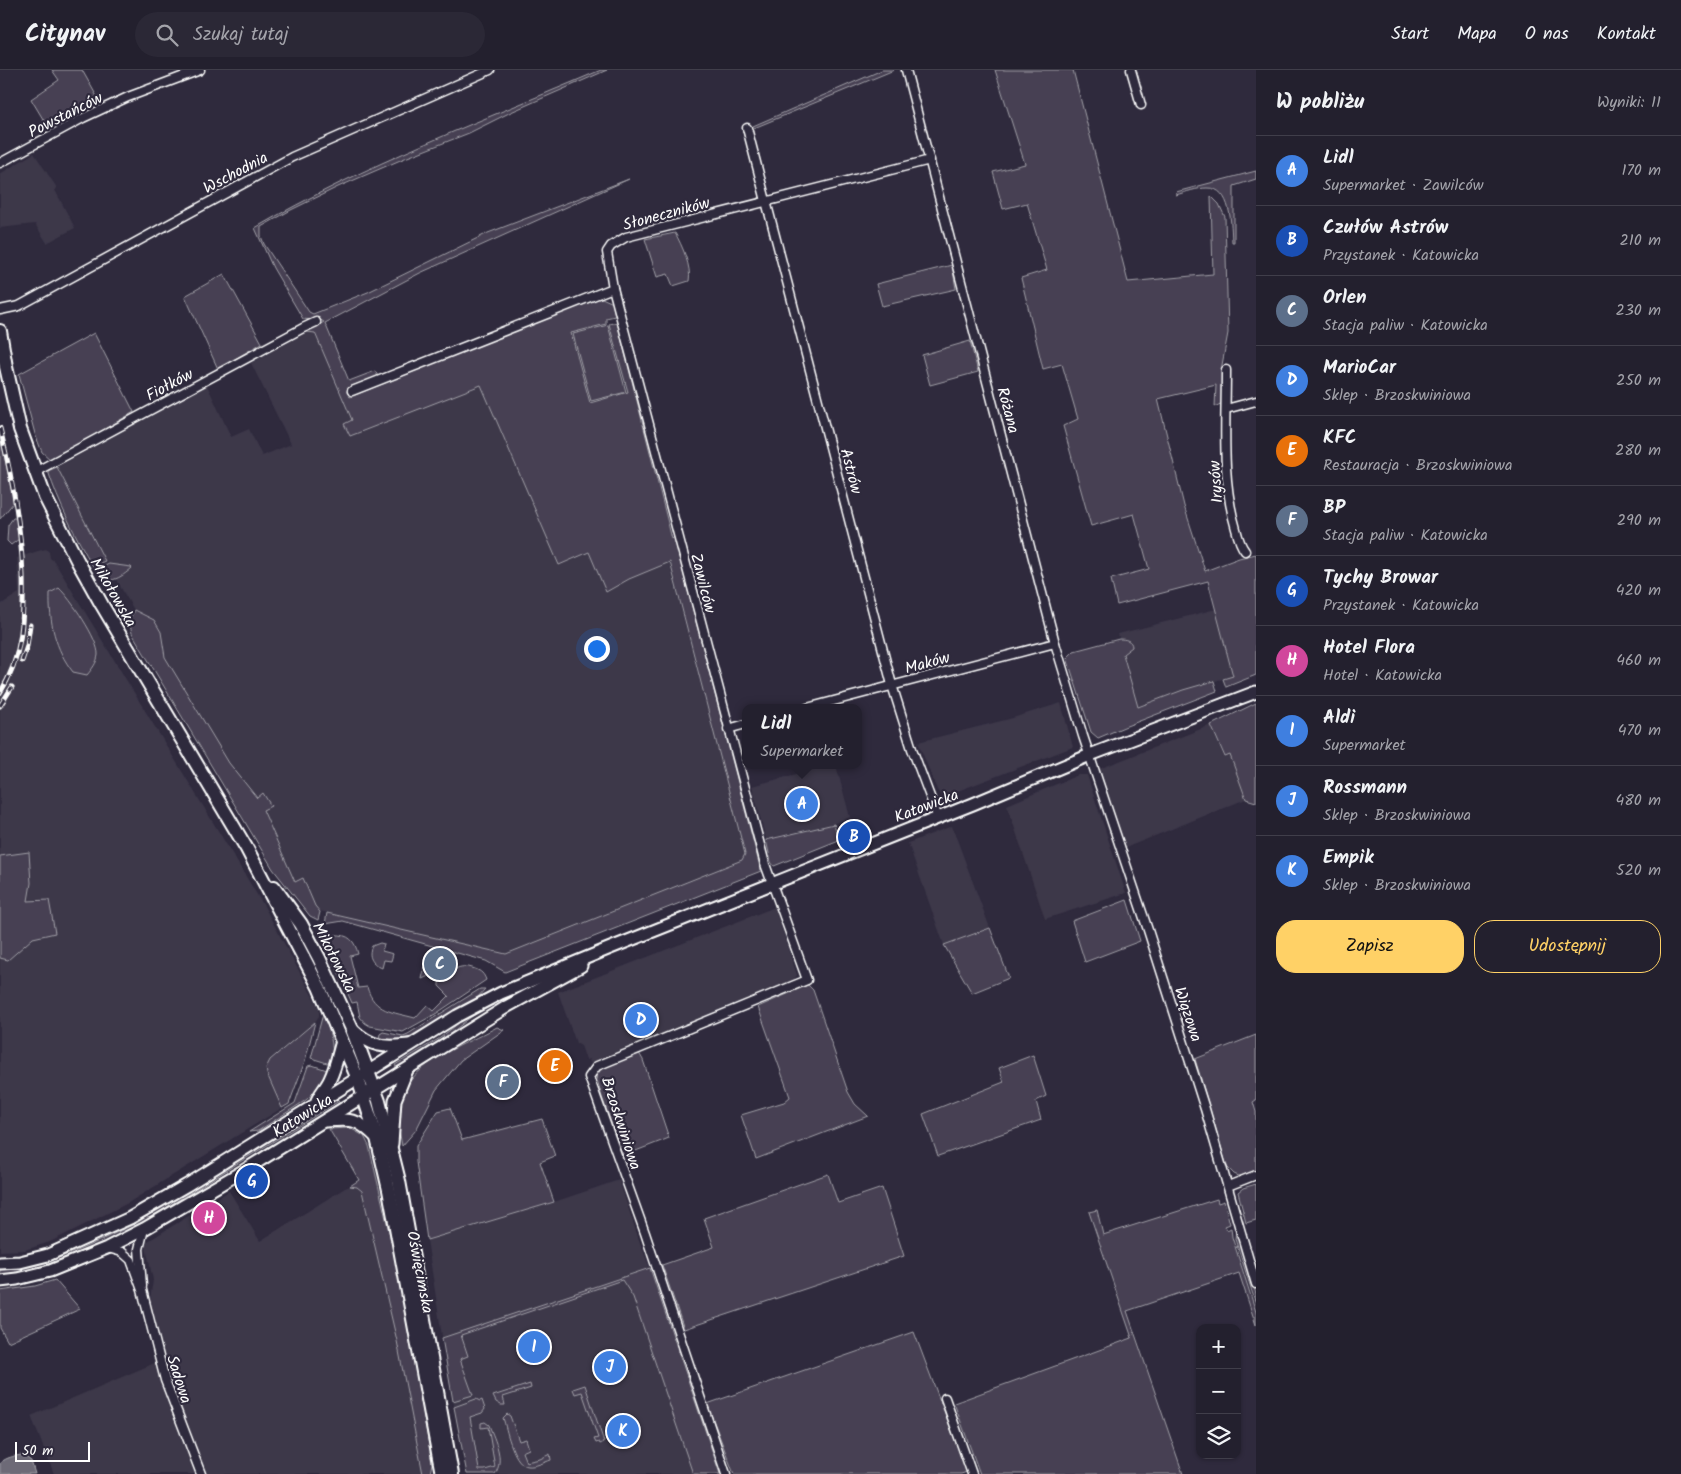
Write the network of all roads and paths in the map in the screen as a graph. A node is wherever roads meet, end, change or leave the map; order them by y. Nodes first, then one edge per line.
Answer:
1 (200, 70) edge
2 (490, 70) edge
3 (906, 70) edge
4 (1131, 70) edge
5 (182, 73) edge
6 (1141, 105) dead end
7 (747, 128) dead end
8 (930, 160) junction
9 (0, 163) edge
10 (766, 201) junction
11 (613, 288) junction
12 (0, 310) edge
13 (316, 322) dead end
14 (0, 330) edge
15 (1226, 370) dead end
16 (352, 391) dead end
17 (1256, 401) edge
18 (1226, 409) junction
19 (35, 472) junction
20 (1245, 551) dead end
21 (1054, 643) junction
22 (892, 685) junction
23 (1256, 692) edge
24 (822, 704) edge
25 (742, 725) edge
26 (728, 729) junction
27 (1090, 755) junction
28 (938, 818) junction
29 (247, 849) junction
30 (771, 883) junction
31 (608, 948) junction
32 (352, 1029) junction
33 (342, 1041) junction
34 (413, 1045) junction
35 (407, 1070) junction
36 (369, 1072) junction
37 (358, 1078) junction
38 (376, 1089) junction
39 (363, 1096) junction
40 (316, 1103) junction
41 (324, 1121) junction
42 (377, 1138) junction
43 (392, 1150) junction
44 (1256, 1175) edge
45 (1228, 1186) junction
46 (144, 1229) junction
47 (107, 1248) junction
48 (0, 1263) edge
49 (0, 1281) edge
50 (1256, 1284) edge
51 (142, 1290) junction
52 (945, 1398) dead end
53 (202, 1474) edge
54 (442, 1474) edge
55 (452, 1474) edge
56 (726, 1474) edge
57 (972, 1474) edge

1 - 5 street, Powstańców
2 - 12 street, Wschodnia
3 - 8 street, Różana
4 - 6 street
5 - 9 street, Powstańców
7 - 10 street, Astrów
8 - 10 street, Słoneczników
8 - 21 street, Różana
10 - 11 street, Słoneczników
10 - 22 street, Astrów
11 - 16 street
11 - 26 street, Zawilców
13 - 19 street, Fiołków
14 - 19 main road, Mikołowska
15 - 18 street, Irysów
17 - 18 street
18 - 20 street, Irysów
19 - 29 main road, Mikołowska
21 - 22 street, Maków
21 - 27 street, Różana
22 - 24 street, Maków
22 - 28 street, Astrów
23 - 27 main road, Katowicka
25 - 26 street
26 - 30 street, Zawilców
27 - 28 main road, Katowicka
27 - 45 street, Wiązowa
28 - 30 main road, Katowicka
29 - 32 main road, Mikołowska
29 - 33 main road, Mikołowska
30 - 31 main road, Katowicka
30 - 56 street, Brzoskwiniowa
31 - 34 main road, Katowicka
31 - 35 main road, Katowicka
32 - 34 main road
32 - 36 main road, Mikołowska
33 - 37 main road, Mikołowska
33 - 40 main road
34 - 36 main road, Katowicka
35 - 38 main road, Katowicka
35 - 43 main road
36 - 37 main road, Katowicka
36 - 38 main road, Mikołowska
37 - 39 main road, Oświęcimska
37 - 40 main road, Katowicka
38 - 39 main road, Katowicka
38 - 43 main road, Oświęcimska
39 - 41 main road, Katowicka
39 - 42 main road, Oświęcimska
40 - 48 main road, Katowicka
41 - 42 main road
41 - 46 main road, Katowicka
42 - 54 main road, Oświęcimska
43 - 55 main road, Oświęcimska
44 - 45 street
45 - 50 street, Wiązowa
46 - 47 main road, Katowicka
46 - 51 street, Sadowa
47 - 49 main road, Katowicka
47 - 51 street, Sadowa
51 - 53 street, Sadowa
52 - 57 street

